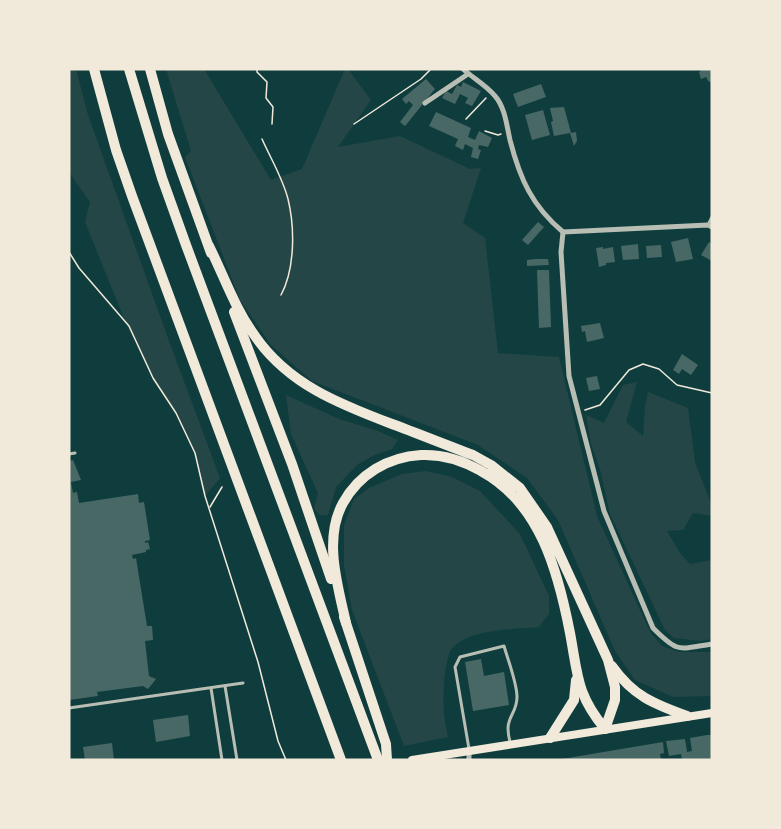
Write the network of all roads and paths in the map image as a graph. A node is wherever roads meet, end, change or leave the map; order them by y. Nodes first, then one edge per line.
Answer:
1 (94, 69) edge
2 (129, 69) edge
3 (150, 69) edge
4 (257, 69) edge
5 (431, 69) edge
6 (466, 71) edge
7 (491, 93) junction
8 (425, 103) dead end
9 (466, 119) dead end
10 (272, 124) dead end
11 (354, 124) dead end
12 (507, 129) junction
13 (485, 130) dead end
14 (262, 140) dead end
15 (712, 217) edge
16 (710, 226) edge
17 (563, 232) junction
18 (209, 246) junction
19 (69, 252) edge
20 (281, 295) dead end
21 (712, 393) edge
22 (578, 412) junction
23 (75, 453) dead end
24 (69, 454) edge
25 (222, 488) dead end
26 (210, 509) junction
27 (346, 623) junction
28 (712, 644) edge
29 (608, 660) junction
30 (576, 677) junction
31 (243, 683) dead end
32 (225, 686) junction
33 (211, 688) junction
34 (69, 708) edge
35 (712, 713) edge
36 (687, 716) junction
37 (605, 729) junction
38 (550, 738) junction
39 (511, 744) junction
40 (469, 750) junction
41 (340, 756) edge
42 (222, 760) edge
43 (237, 760) edge
44 (286, 760) edge
45 (378, 760) edge
46 (387, 760) edge
47 (412, 760) edge
48 (469, 760) edge

1 - 41 highway
2 - 45 highway
3 - 18 highway
4 - 10 path
5 - 11 path
6 - 7 street
6 - 8 street
7 - 9 path
7 - 12 street
12 - 13 path
12 - 17 street
14 - 20 path
15 - 16 lane
16 - 17 street
17 - 22 street
18 - 27 highway
18 - 29 highway
19 - 26 path
21 - 22 path
22 - 28 street
23 - 24 lane
25 - 26 path
26 - 44 path
27 - 30 highway
27 - 46 highway
29 - 36 highway
29 - 37 highway
30 - 37 highway
30 - 38 highway
31 - 32 lane
32 - 33 lane
32 - 43 lane
33 - 34 lane
33 - 42 lane
35 - 36 main road
36 - 37 main road
37 - 38 main road
38 - 39 main road
39 - 40 main road
39 - 40 lane
40 - 47 main road
40 - 48 street

